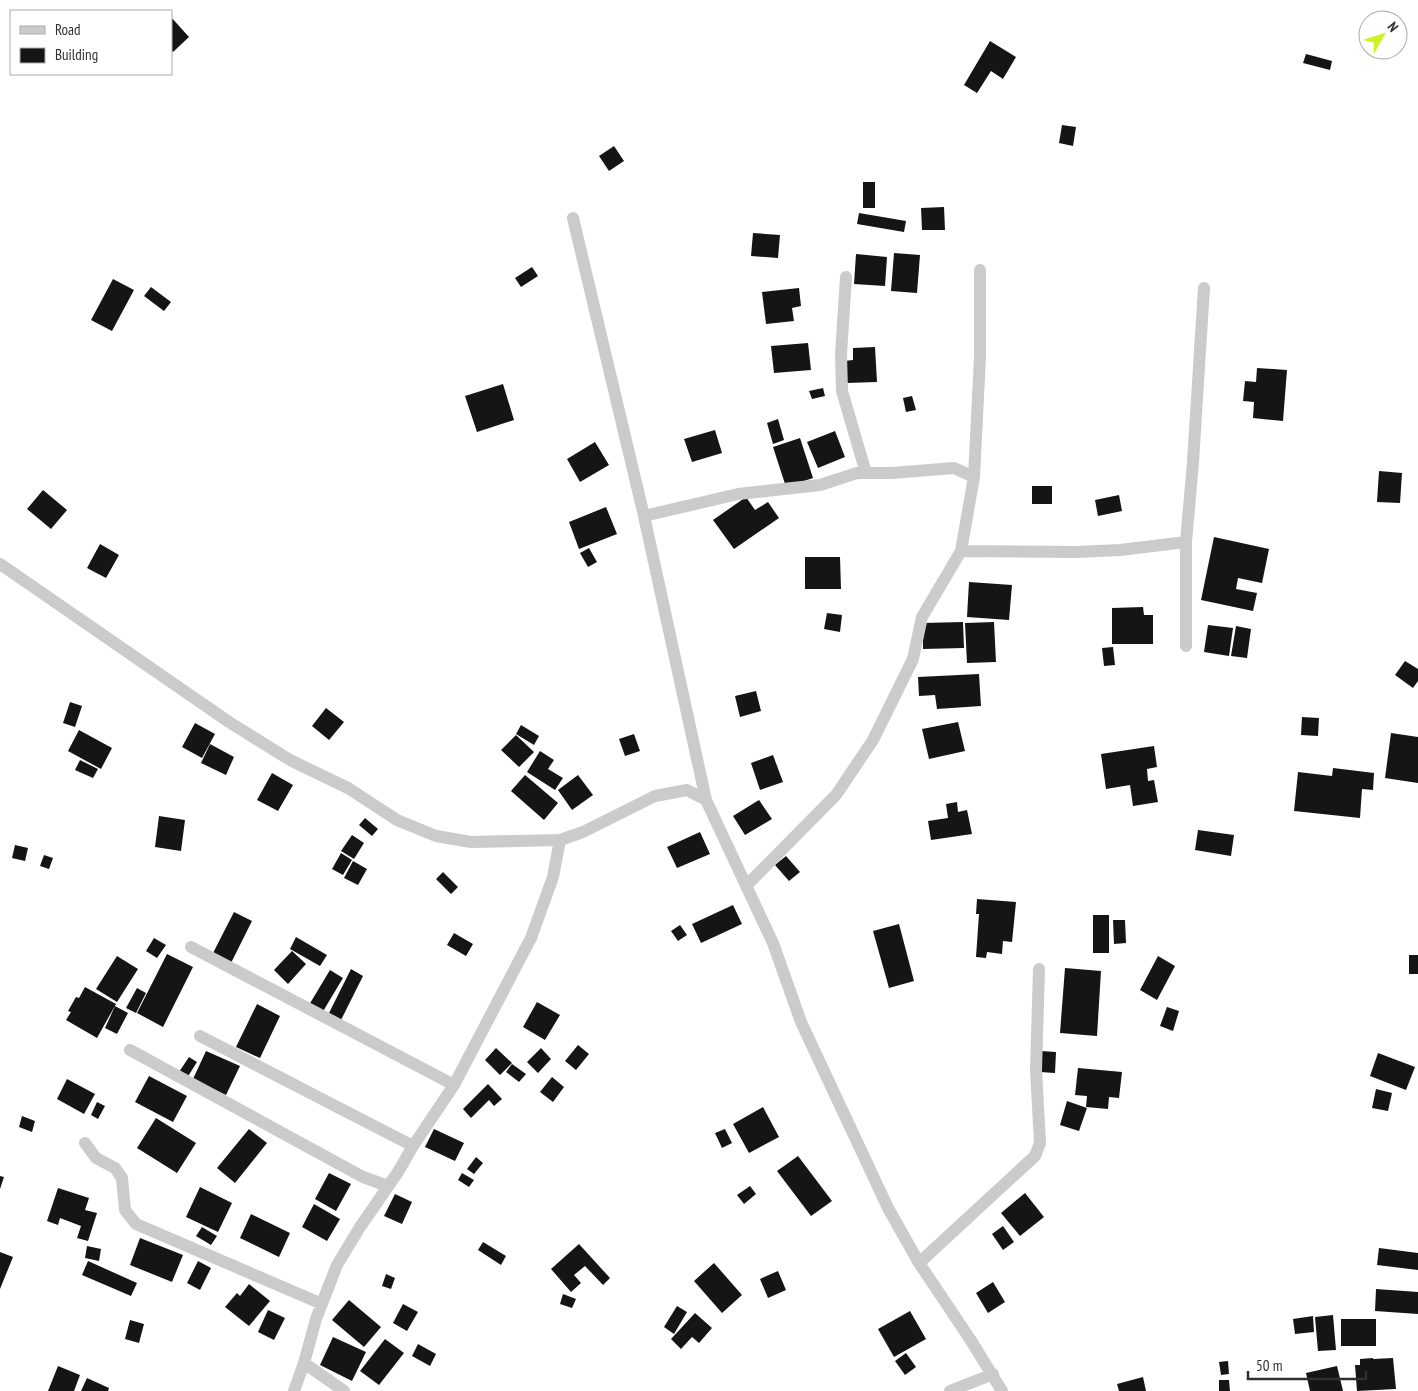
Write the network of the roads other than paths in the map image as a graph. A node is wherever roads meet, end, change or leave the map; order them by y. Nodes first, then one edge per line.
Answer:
1 (574, 218) dead end
2 (980, 270) dead end
3 (846, 277) dead end
4 (1204, 288) dead end
5 (866, 472) junction
6 (974, 477) junction
7 (644, 516) junction
8 (1186, 542) junction
9 (961, 551) junction
10 (0, 564) edge
11 (1186, 646) dead end
12 (706, 800) junction
13 (560, 840) junction
14 (746, 886) junction
15 (192, 947) dead end
16 (1038, 969) dead end
17 (200, 1036) dead end
18 (130, 1050) dead end
19 (454, 1085) junction
20 (85, 1143) dead end
21 (413, 1146) junction
22 (388, 1186) junction
23 (919, 1263) junction
24 (322, 1304) junction
25 (304, 1363) junction
26 (992, 1374) junction
27 (294, 1391) edge
28 (344, 1391) edge
29 (950, 1391) edge
30 (1002, 1391) edge

1 - 7 street
2 - 6 street
3 - 5 street
4 - 8 street
5 - 6 street
5 - 7 street
6 - 9 street
7 - 12 street
8 - 9 street
8 - 11 street
9 - 14 street
10 - 13 street
12 - 13 street
12 - 14 street
13 - 19 street
14 - 23 street
15 - 19 street
16 - 23 street
17 - 21 street
18 - 22 street
19 - 21 street
20 - 24 street
21 - 22 street
22 - 24 street
23 - 26 street
24 - 25 street
25 - 27 street
25 - 28 street
26 - 29 street
26 - 30 street

